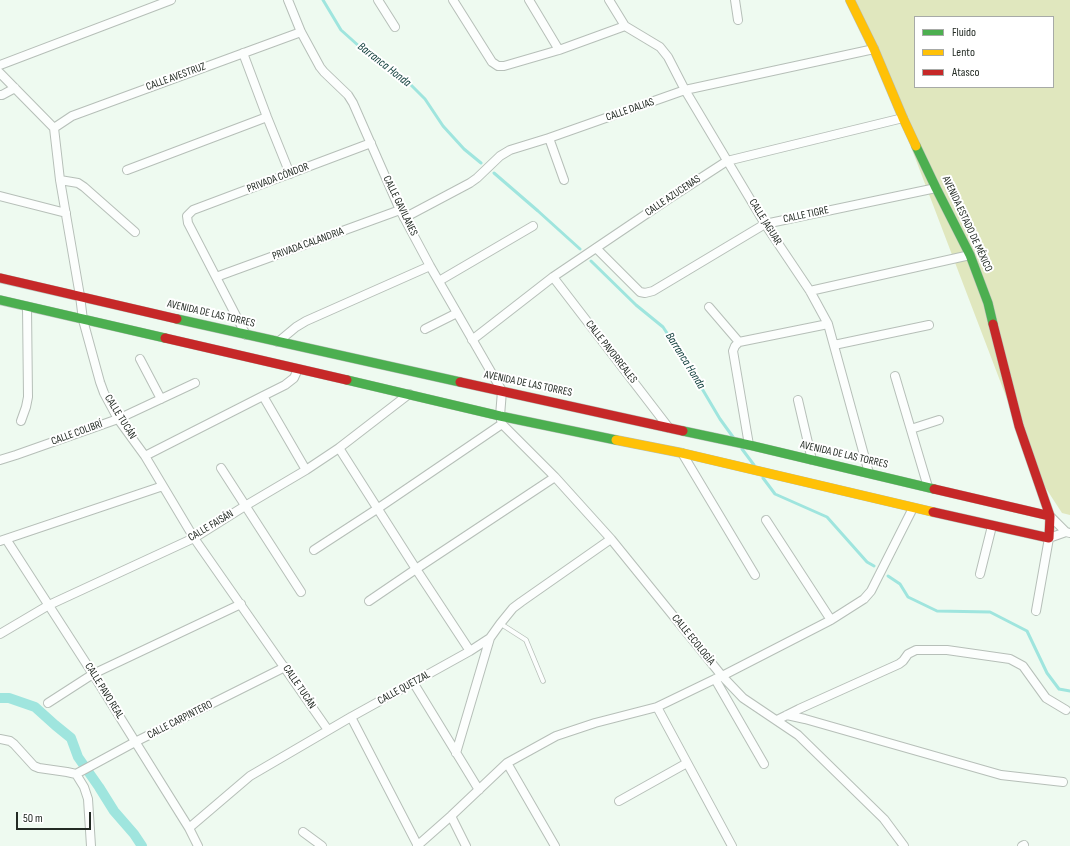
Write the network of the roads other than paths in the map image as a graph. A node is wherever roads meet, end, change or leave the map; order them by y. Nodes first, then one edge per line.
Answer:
1 (171, 0) edge
2 (288, 0) edge
3 (378, 0) edge
4 (453, 0) edge
5 (529, 0) edge
6 (609, 0) edge
7 (735, 0) edge
8 (850, 0) edge
9 (738, 20) dead end
10 (625, 26) junction
11 (395, 27) dead end
12 (301, 32) junction
13 (874, 49) junction
14 (559, 50) junction
15 (243, 53) junction
16 (0, 65) edge
17 (0, 73) edge
18 (15, 88) junction
19 (685, 90) junction
20 (0, 95) edge
21 (267, 117) junction
22 (903, 118) junction
23 (54, 128) junction
24 (549, 138) junction
25 (371, 143) junction
26 (727, 161) junction
27 (127, 170) dead end
28 (290, 174) junction
29 (60, 180) junction
30 (564, 180) dead end
31 (936, 188) junction
32 (0, 196) edge
33 (66, 213) junction
34 (402, 214) junction
35 (765, 224) junction
36 (532, 226) dead end
37 (135, 232) dead end
38 (596, 248) junction
39 (970, 255) junction
40 (430, 266) junction
41 (216, 277) junction
42 (553, 277) junction
43 (0, 278) edge
44 (439, 281) junction
45 (810, 291) junction
46 (80, 296) junction
47 (0, 300) edge
48 (27, 307) junction
49 (709, 307) dead end
50 (457, 313) junction
51 (83, 320) junction
52 (828, 324) junction
53 (929, 325) dead end
54 (425, 329) dead end
55 (246, 335) junction
56 (472, 340) junction
57 (278, 342) junction
58 (737, 344) junction
59 (834, 345) junction
60 (140, 359) dead end
61 (298, 369) junction
62 (895, 376) dead end
63 (195, 383) dead end
64 (502, 391) junction
65 (409, 394) junction
66 (263, 396) junction
67 (161, 399) junction
68 (798, 400) dead end
69 (118, 419) junction
70 (501, 420) junction
71 (939, 420) dead end
72 (21, 421) dead end
73 (669, 428) junction
74 (911, 429) junction
75 (749, 445) junction
76 (339, 448) junction
77 (682, 453) junction
78 (145, 456) junction
79 (0, 460) edge
80 (812, 460) junction
81 (221, 468) dead end
82 (306, 470) junction
83 (869, 473) junction
84 (555, 477) junction
85 (163, 486) junction
86 (928, 487) junction
87 (245, 506) junction
88 (913, 508) junction
89 (377, 509) junction
90 (1050, 516) junction
91 (766, 520) dead end
92 (992, 526) junction
93 (1068, 532) edge
94 (194, 538) junction
95 (1049, 538) junction
96 (611, 539) junction
97 (3, 540) edge
98 (314, 550) dead end
99 (416, 569) junction
100 (980, 574) dead end
101 (755, 575) dead end
102 (301, 592) dead end
103 (369, 601) dead end
104 (241, 604) junction
105 (49, 605) junction
106 (1036, 611) dead end
107 (831, 620) junction
108 (500, 624) junction
109 (0, 634) edge
110 (490, 638) junction
111 (470, 651) junction
112 (286, 667) junction
113 (93, 674) junction
114 (719, 677) junction
115 (543, 681) dead end
116 (413, 682) junction
117 (48, 703) dead end
118 (657, 707) junction
119 (1066, 710) dead end
120 (787, 715) junction
121 (351, 717) junction
122 (777, 720) junction
123 (328, 730) junction
124 (0, 739) edge
125 (135, 742) junction
126 (456, 753) junction
127 (507, 763) junction
128 (687, 763) junction
129 (764, 764) dead end
130 (76, 774) junction
131 (1063, 782) dead end
132 (479, 790) junction
133 (618, 801) dead end
134 (451, 816) junction
135 (189, 828) junction
136 (303, 832) dead end
137 (91, 846) edge
138 (198, 846) edge
139 (322, 846) edge
140 (418, 846) edge
141 (466, 846) edge
142 (555, 846) edge
143 (732, 846) edge
144 (904, 846) edge

1 - 16 street
2 - 12 street, CALLE GAVILANES
3 - 11 street
4 - 14 street
5 - 14 street
6 - 10 street, CALLE JAGUAR
7 - 9 street
8 - 13 main road, AVENIDA ESTADO DE MÉXICO
10 - 14 street
10 - 19 street, CALLE JAGUAR
12 - 15 street, CALLE AVESTRUZ
12 - 25 street, CALLE GAVILANES
13 - 19 street, CALLE DALIAS
13 - 22 main road, AVENIDA ESTADO DE MÉXICO
15 - 21 street
15 - 23 street, CALLE AVESTRUZ
17 - 18 street
18 - 20 street
18 - 23 street
19 - 24 street, CALLE DALIAS
19 - 26 street, CALLE JAGUAR
21 - 27 street
21 - 28 street
22 - 26 street, CALLE AZUCENAS
22 - 31 main road, AVENIDA ESTADO DE MÉXICO
23 - 29 street, CALLE TUCÁN
24 - 30 street
24 - 34 street, CALLE DALIAS
25 - 28 street, PRIVADA CÓNDOR
25 - 34 street, CALLE GAVILANES
26 - 35 street, CALLE JAGUAR
26 - 38 street, CALLE AZUCENAS
28 - 41 street, PRIVADA CÓNDOR
29 - 33 street, CALLE TUCÁN
29 - 37 street
31 - 35 street, CALLE TIGRE
31 - 39 main road, AVENIDA ESTADO DE MÉXICO
32 - 33 street
33 - 46 street, CALLE TUCÁN
34 - 40 street, CALLE GAVILANES
34 - 41 street, PRIVADA CALANDRIA
35 - 38 street, CALLE TIGRE
35 - 45 street, CALLE JAGUAR
36 - 44 street
38 - 42 street, CALLE AZUCENAS
39 - 45 street
39 - 90 main road, AVENIDA ESTADO DE MÉXICO
40 - 44 street, CALLE GAVILANES
40 - 57 street
41 - 55 street
42 - 56 street, CALLE AZUCENAS
42 - 73 street, CALLE PAVORREALES
43 - 46 main road, AVENIDA DE LAS TORRES
44 - 50 street, CALLE GAVILANES
45 - 52 street, CALLE JAGUAR
46 - 51 street, CALLE TUCÁN
46 - 55 main road, AVENIDA DE LAS TORRES
47 - 48 main road
48 - 51 main road
48 - 72 street
49 - 58 street
50 - 54 street
50 - 56 street, CALLE GAVILANES
51 - 61 main road
51 - 69 street, CALLE TUCÁN
52 - 58 street
52 - 59 street, CALLE JAGUAR
53 - 59 street
55 - 57 main road, AVENIDA DE LAS TORRES
56 - 64 street, CALLE GAVILANES
57 - 64 main road, AVENIDA DE LAS TORRES
58 - 75 street
59 - 83 street, CALLE JAGUAR
60 - 67 street
61 - 65 main road
61 - 66 street
62 - 74 street
63 - 67 street, CALLE COLIBRÍ
64 - 70 street
64 - 73 main road, AVENIDA DE LAS TORRES
65 - 70 main road
65 - 76 street, CALLE FAISÁN
66 - 78 street
66 - 82 street
67 - 69 street, CALLE COLIBRÍ
68 - 80 street
69 - 78 street, CALLE TUCÁN
69 - 79 street, CALLE COLIBRÍ
70 - 77 main road
70 - 84 street, CALLE ECOLOGÍA
70 - 89 street
71 - 74 street
73 - 75 main road, AVENIDA DE LAS TORRES
74 - 86 street
75 - 80 main road, AVENIDA DE LAS TORRES
76 - 82 street, CALLE FAISÁN
76 - 89 street
77 - 88 main road
77 - 101 street
78 - 85 street, CALLE TUCÁN
80 - 83 main road, AVENIDA DE LAS TORRES
81 - 87 street
82 - 87 street, CALLE FAISÁN
83 - 86 main road, AVENIDA DE LAS TORRES
84 - 96 street, CALLE ECOLOGÍA
84 - 99 street
85 - 94 street, CALLE TUCÁN
85 - 97 street
86 - 90 main road, AVENIDA DE LAS TORRES
87 - 94 street, CALLE FAISÁN
87 - 102 street
88 - 92 main road
88 - 107 street
89 - 98 street
89 - 99 street
90 - 93 street
90 - 95 main road, AVENIDA ESTADO DE MÉXICO
91 - 107 street
92 - 95 main road
92 - 100 street
93 - 95 street
94 - 104 street, CALLE TUCÁN
94 - 105 street, CALLE FAISÁN
95 - 106 street
96 - 108 street, CALLE QUETZAL
96 - 114 street, CALLE ECOLOGÍA
97 - 105 street, CALLE PAVO REAL
99 - 103 street
99 - 111 street
104 - 112 street, CALLE TUCÁN
104 - 113 street
105 - 109 street, CALLE FAISÁN
105 - 113 street, CALLE PAVO REAL
107 - 114 street
108 - 110 street, CALLE QUETZAL
108 - 115 lane
110 - 111 street, CALLE QUETZAL
110 - 126 street
111 - 116 street, CALLE QUETZAL
112 - 123 street, CALLE TUCÁN
112 - 125 street, CALLE CARPINTERO
113 - 117 street
113 - 125 street, CALLE PAVO REAL
114 - 118 street
114 - 122 street, CALLE ECOLOGÍA
114 - 129 street
116 - 121 street, CALLE QUETZAL
116 - 126 street
118 - 127 street
118 - 128 street
119 - 120 street
120 - 122 street
120 - 131 street
121 - 123 street, CALLE QUETZAL
121 - 140 street
122 - 144 street, CALLE ECOLOGÍA
123 - 135 street, CALLE QUETZAL
124 - 130 street
125 - 130 street, CALLE CARPINTERO
125 - 135 street, CALLE PAVO REAL
126 - 132 street
127 - 132 street
127 - 142 street
128 - 133 street
128 - 143 street
130 - 137 street
132 - 134 street
134 - 140 street
134 - 141 street
135 - 138 street, CALLE PAVO REAL
136 - 139 street

